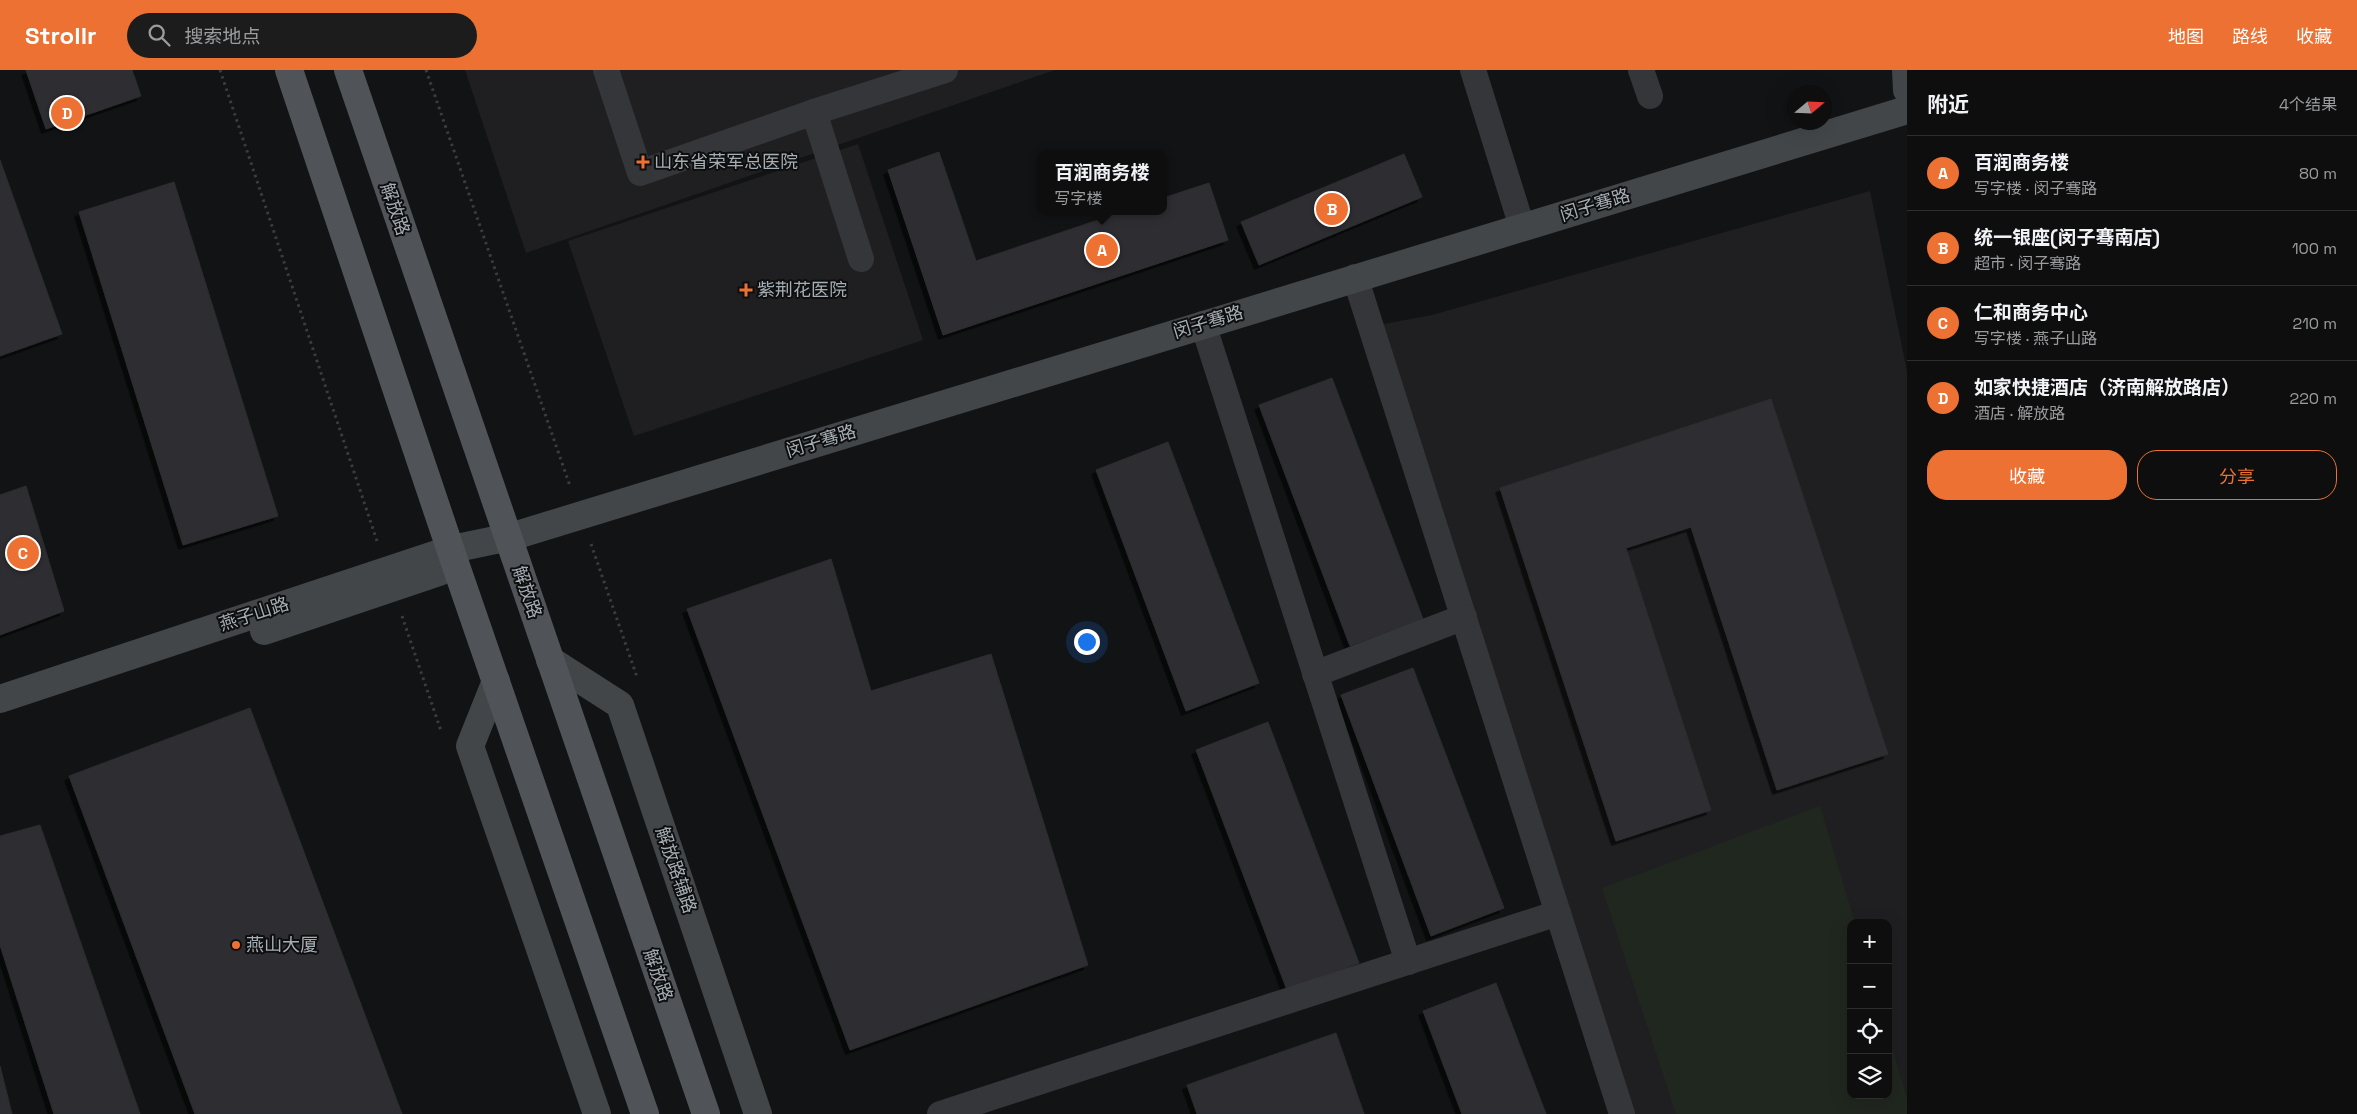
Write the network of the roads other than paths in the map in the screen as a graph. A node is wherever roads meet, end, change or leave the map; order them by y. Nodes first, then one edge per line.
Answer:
1 (289, 70) edge
2 (348, 70) edge
3 (606, 70) edge
4 (945, 70) edge
5 (1473, 70) edge
6 (1641, 70) edge
7 (1906, 70) edge
8 (1907, 90) edge
9 (1650, 96) dead end
10 (1907, 110) edge
11 (814, 112) junction
12 (1522, 227) junction
13 (861, 259) dead end
14 (1355, 277) junction
15 (1203, 324) junction
16 (510, 537) junction
17 (454, 558) junction
18 (1464, 617) junction
19 (550, 660) junction
20 (1315, 674) junction
21 (496, 682) junction
22 (0, 699) edge
23 (0, 718) edge
24 (1558, 913) junction
25 (1408, 962) junction
26 (598, 1114) edge
27 (645, 1114) edge
28 (706, 1114) edge
29 (758, 1114) edge
30 (940, 1114) edge
31 (1622, 1114) edge

1 - 17 main road
2 - 16 main road, 解放路
3 - 11 street
4 - 11 street
5 - 12 street
6 - 9 street
7 - 8 street
10 - 12 street, 闵子骞路
11 - 13 street
12 - 14 street, 闵子骞路
14 - 15 street, 闵子骞路
14 - 18 street
15 - 16 street, 闵子骞路
15 - 20 street
16 - 17 street, 燕子山路
16 - 19 main road, 解放路
17 - 21 main road
17 - 22 street, 燕子山路
17 - 23 street, 燕子山路
18 - 20 street
18 - 24 street
19 - 28 main road, 解放路
19 - 29 street, 解放路辅路
20 - 25 street
21 - 26 street
21 - 27 main road
24 - 25 street
24 - 31 street
25 - 30 street

